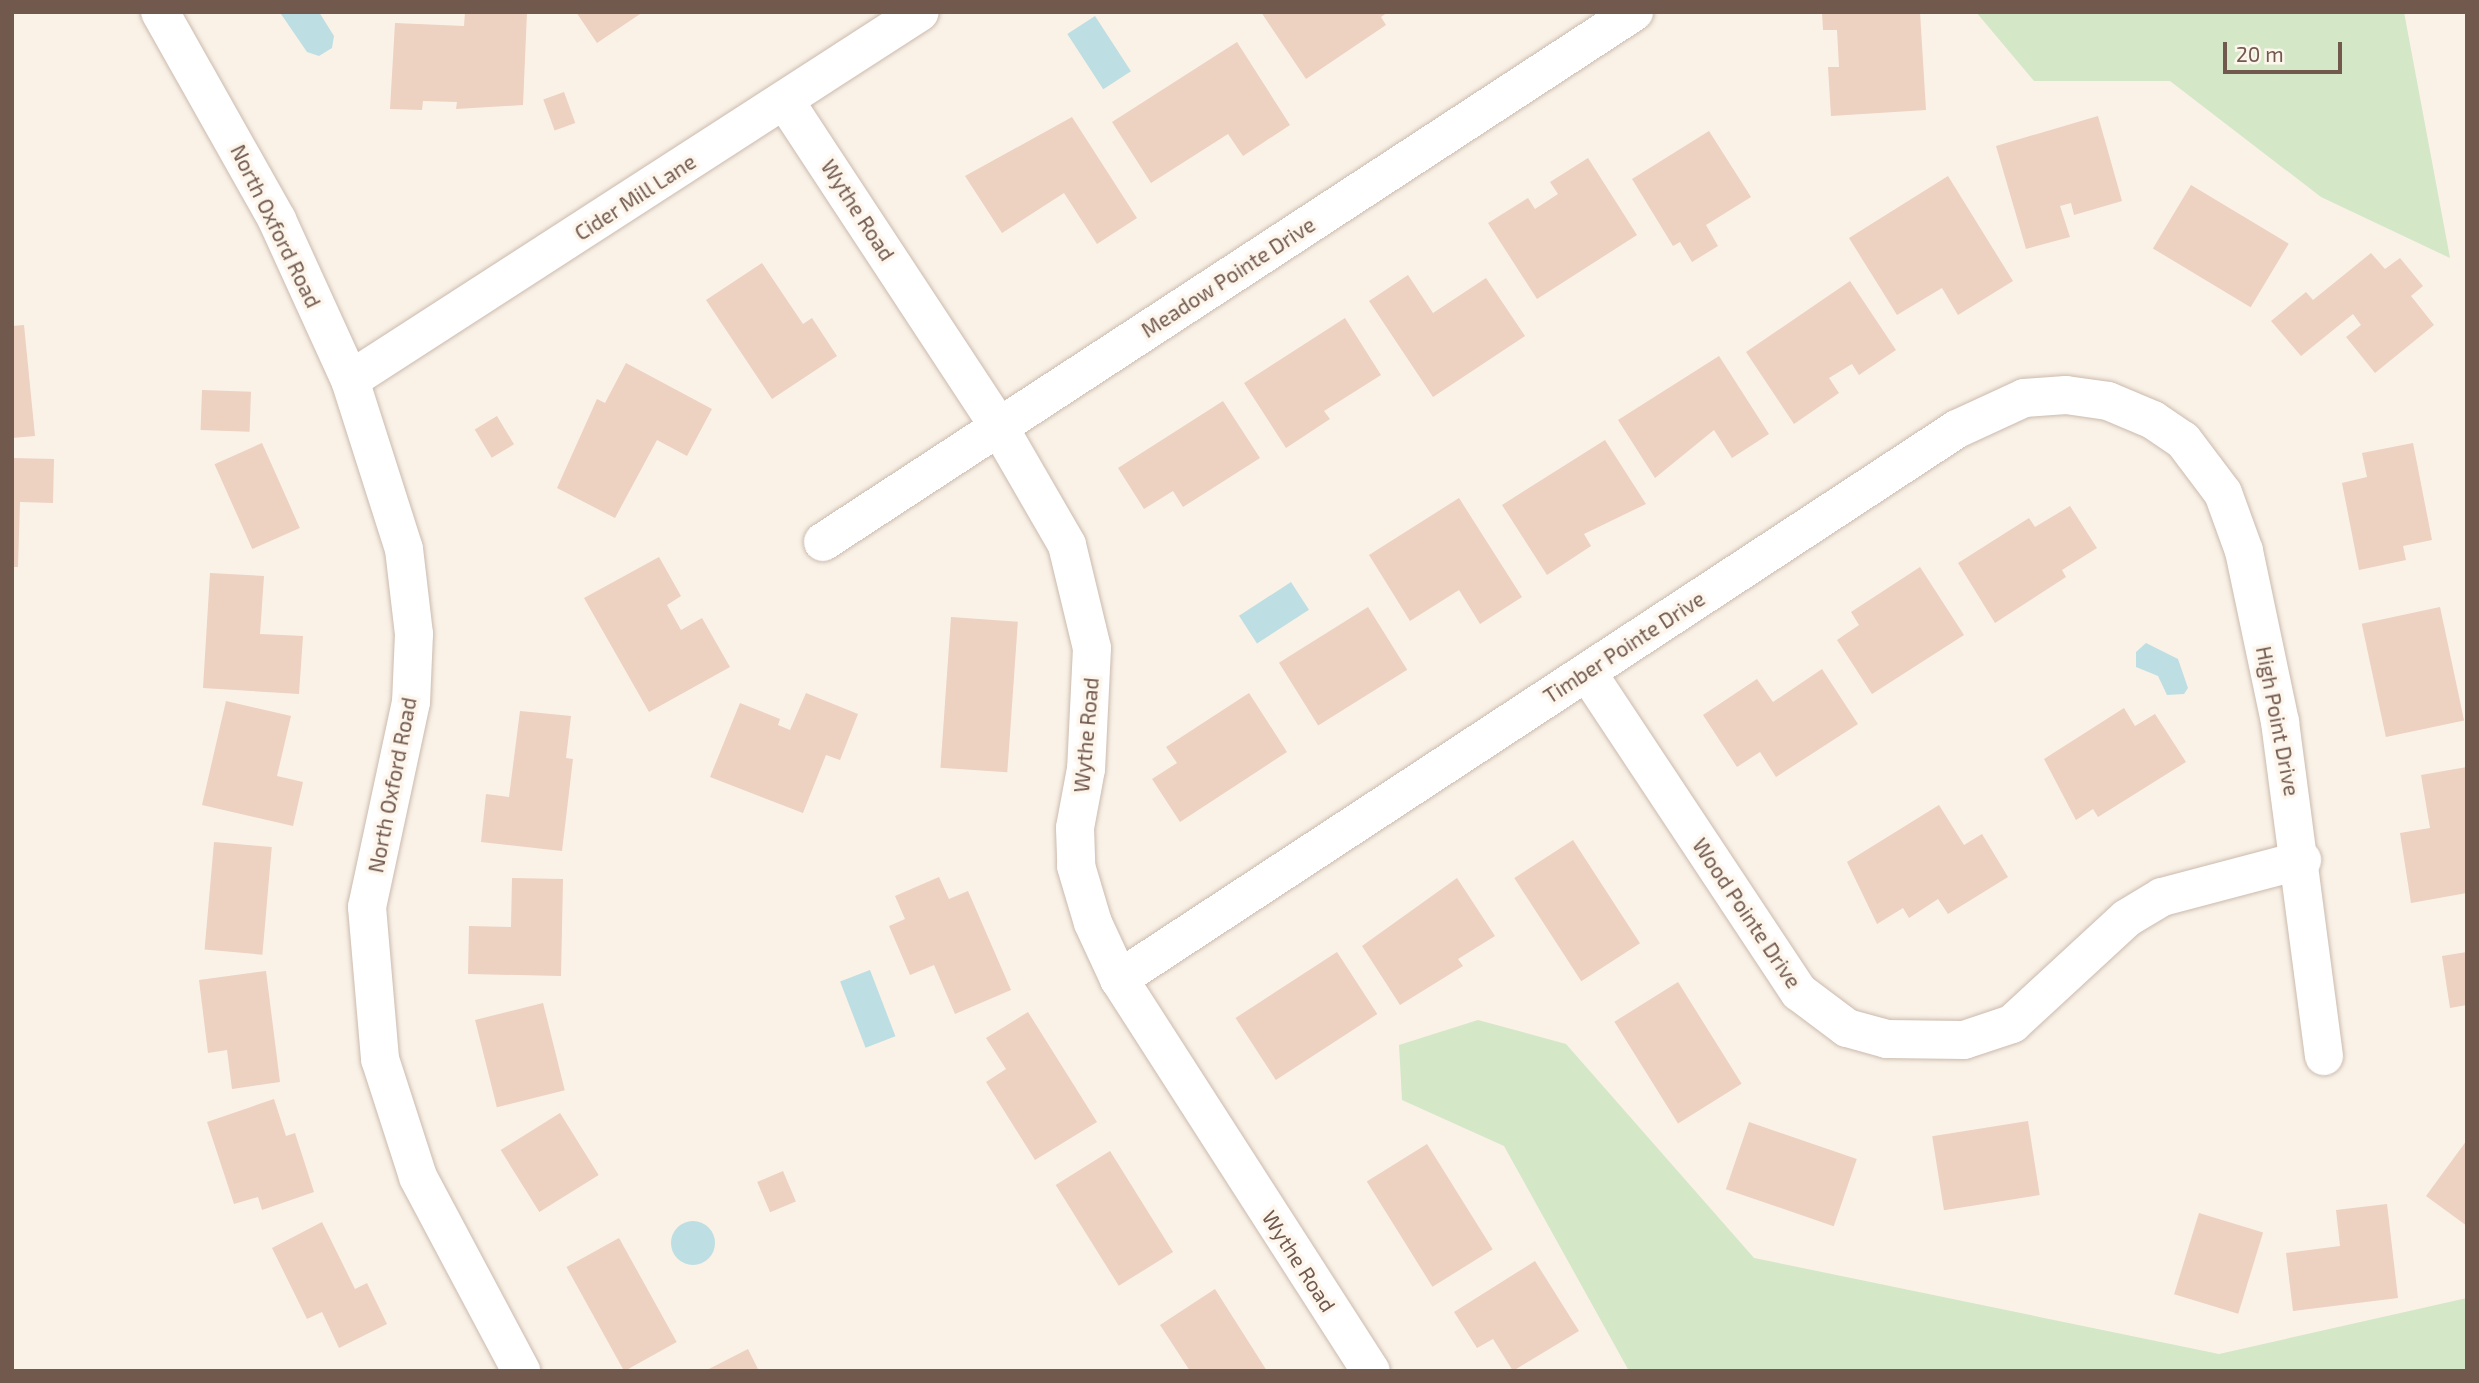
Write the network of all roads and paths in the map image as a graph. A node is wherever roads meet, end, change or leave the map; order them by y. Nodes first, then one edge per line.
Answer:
1 (160, 12) edge
2 (920, 12) edge
3 (1634, 12) edge
4 (785, 102) junction
5 (349, 380) junction
6 (2153, 420) joint
7 (999, 427) junction
8 (823, 542) dead end
9 (1587, 672) junction
10 (2302, 860) junction
11 (1119, 979) junction
12 (2324, 1056) dead end
13 (522, 1371) edge
14 (1371, 1371) edge

1 - 5 street, North Oxford Road
2 - 4 street, Cider Mill Lane
3 - 7 street, Meadow Pointe Drive
4 - 5 street, Cider Mill Lane
4 - 7 street, Wythe Road
5 - 13 street, North Oxford Road
6 - 9 street, Timber Pointe Drive
6 - 10 street, High Point Drive
7 - 8 street, Meadow Pointe Drive
7 - 11 street, Wythe Road
9 - 10 street, Wood Pointe Drive
9 - 11 street, Timber Pointe Drive
10 - 12 street, High Point Drive
11 - 14 street, Wythe Road

